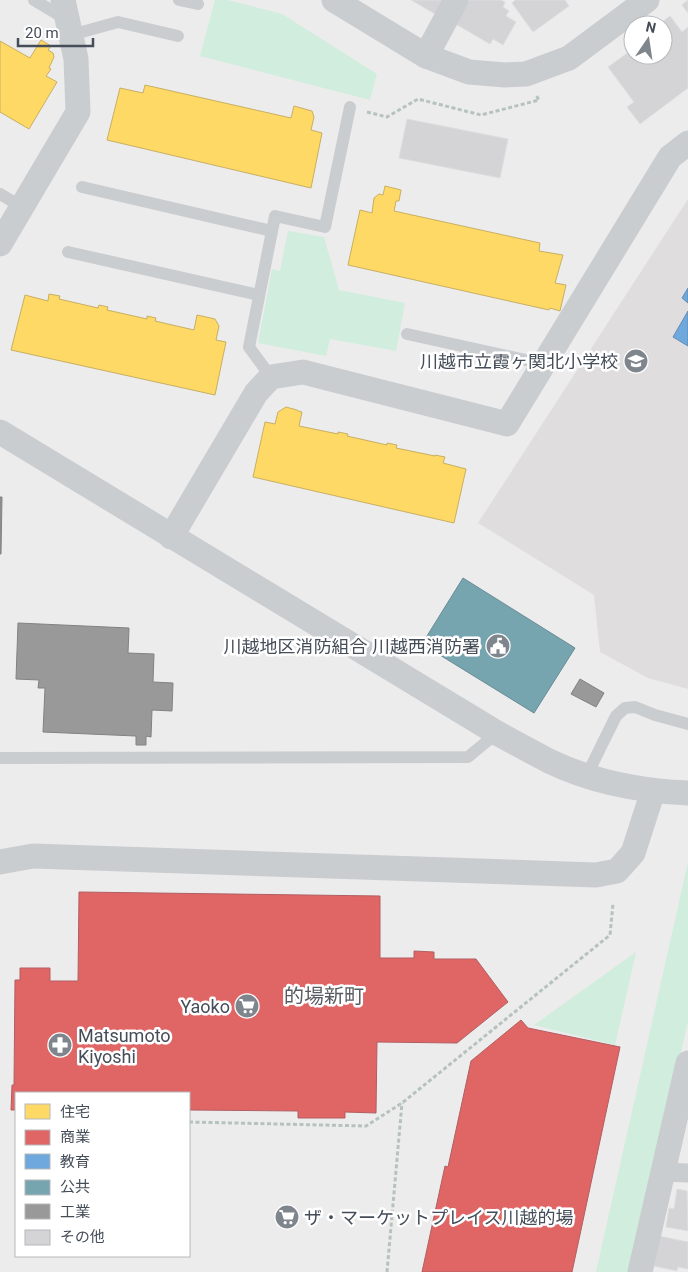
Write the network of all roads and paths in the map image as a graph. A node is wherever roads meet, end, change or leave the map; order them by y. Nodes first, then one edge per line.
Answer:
1 (34, 0) edge
2 (179, 0) edge
3 (334, 0) edge
4 (456, 0) edge
5 (647, 0) edge
6 (198, 4) dead end
7 (67, 11) edge
8 (178, 36) dead end
9 (426, 56) junction
10 (526, 74) junction
11 (350, 107) joint
12 (688, 143) edge
13 (82, 187) dead end
14 (0, 194) edge
15 (22, 206) junction
16 (272, 231) junction
17 (0, 244) edge
18 (68, 252) dead end
19 (259, 295) junction
20 (406, 334) dead end
21 (544, 364) junction
22 (271, 377) junction
23 (0, 432) edge
24 (171, 537) junction
25 (688, 724) edge
26 (498, 734) junction
27 (0, 758) edge
28 (587, 775) junction
29 (653, 791) junction
30 (688, 793) edge
31 (0, 862) edge
32 (613, 904) dead end
33 (688, 1063) edge
34 (402, 1102) junction
35 (190, 1122) edge
36 (662, 1172) junction
37 (688, 1173) edge
38 (387, 1272) edge
39 (640, 1272) edge

1 - 7 lane
2 - 6 lane
3 - 9 street
4 - 9 street
5 - 10 street
7 - 8 lane
7 - 15 street
9 - 10 street
10 - 11 path
11 - 16 lane
12 - 21 street
13 - 16 lane
14 - 15 lane
15 - 17 street
16 - 19 lane
18 - 19 lane
19 - 22 lane
20 - 21 lane
21 - 22 street
22 - 24 street
23 - 24 street
24 - 26 street
25 - 28 lane
26 - 27 lane
26 - 28 street
28 - 29 street
29 - 30 street
29 - 31 street
32 - 34 path
33 - 36 street
34 - 35 path
34 - 38 path
36 - 37 street
36 - 39 street

